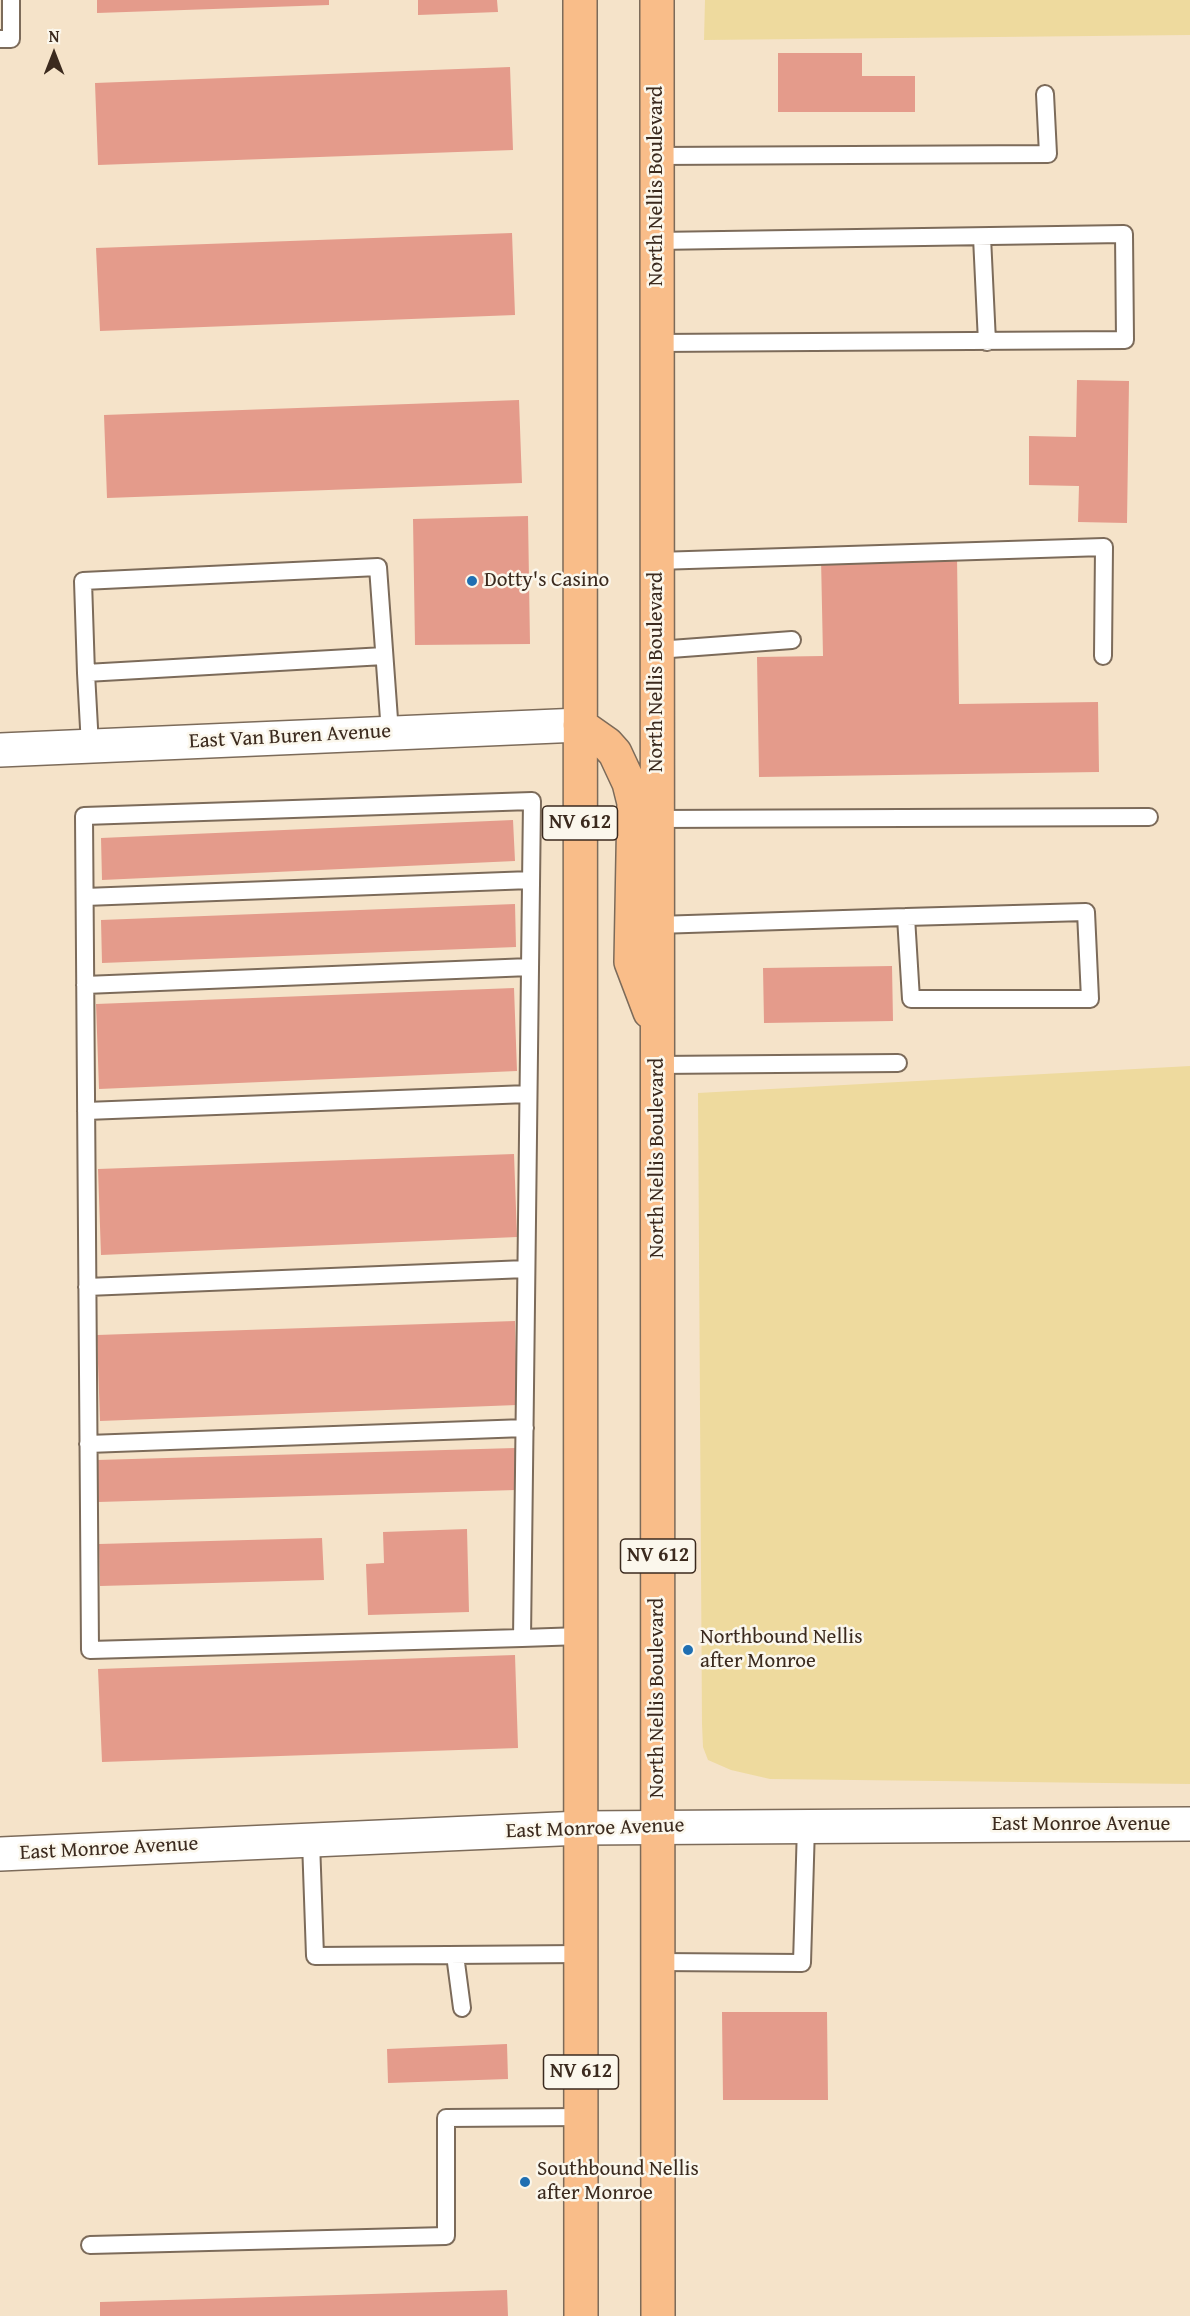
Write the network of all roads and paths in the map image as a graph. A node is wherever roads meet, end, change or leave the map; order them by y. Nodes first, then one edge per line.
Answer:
1 (11, 0) edge
2 (580, 0) edge
3 (657, 0) edge
4 (0, 39) edge
5 (1045, 94) dead end
6 (656, 156) junction
7 (982, 237) junction
8 (656, 241) junction
9 (987, 342) junction
10 (657, 343) junction
11 (657, 561) junction
12 (792, 640) dead end
13 (657, 650) junction
14 (384, 656) junction
15 (1103, 656) dead end
16 (86, 673) junction
17 (580, 725) junction
18 (390, 733) junction
19 (90, 746) junction
20 (0, 750) edge
21 (1149, 817) dead end
22 (657, 819) junction
23 (531, 880) junction
24 (85, 897) junction
25 (906, 917) junction
26 (657, 925) junction
27 (530, 967) junction
28 (85, 985) junction
29 (657, 1049) junction
30 (898, 1064) dead end
31 (528, 1094) junction
32 (86, 1111) junction
33 (526, 1269) junction
34 (87, 1287) junction
35 (525, 1428) junction
36 (88, 1443) junction
37 (581, 1636) junction
38 (522, 1638) junction
39 (1190, 1824) edge
40 (806, 1826) junction
41 (658, 1827) junction
42 (581, 1828) junction
43 (311, 1840) junction
44 (0, 1854) edge
45 (581, 1954) junction
46 (455, 1955) junction
47 (657, 1962) junction
48 (462, 2008) dead end
49 (581, 2117) junction
50 (90, 2245) dead end
51 (581, 2316) edge
52 (658, 2316) edge

1 - 4 lane
2 - 17 main road, NV 612
3 - 6 main road, North Nellis Boulevard / NV 612
5 - 6 lane
6 - 8 main road, North Nellis Boulevard / NV 612
7 - 8 lane
7 - 9 lane
7 - 9 lane
8 - 10 main road, North Nellis Boulevard / NV 612
9 - 10 lane
10 - 11 main road, North Nellis Boulevard / NV 612
11 - 13 main road, North Nellis Boulevard / NV 612
11 - 15 lane
12 - 13 lane
13 - 22 main road, North Nellis Boulevard / NV 612
14 - 16 lane
14 - 16 lane
14 - 18 lane
16 - 19 lane
17 - 18 street, East Van Buren Avenue
17 - 29 main road
17 - 37 main road, NV 612
18 - 19 street, East Van Buren Avenue
19 - 20 street, East Van Buren Avenue
21 - 22 lane
22 - 26 main road, North Nellis Boulevard / NV 612
23 - 24 lane
23 - 24 lane
23 - 27 lane
24 - 28 lane
25 - 25 lane
25 - 26 lane
26 - 29 main road, North Nellis Boulevard / NV 612
27 - 28 lane
27 - 31 lane
28 - 32 lane
29 - 30 lane
29 - 41 main road, North Nellis Boulevard / NV 612
31 - 32 lane
31 - 33 lane
32 - 34 lane
33 - 34 lane
33 - 35 lane
34 - 36 lane
35 - 36 lane
35 - 38 lane
36 - 38 lane
37 - 38 lane
37 - 42 main road, NV 612
39 - 40 street, East Monroe Avenue
40 - 41 street, East Monroe Avenue
40 - 47 lane
41 - 42 street, East Monroe Avenue
41 - 47 main road, North Nellis Boulevard / NV 612
42 - 43 street, East Monroe Avenue
42 - 45 main road, NV 612
43 - 44 street, East Monroe Avenue
43 - 46 lane
45 - 46 lane
45 - 49 main road, NV 612
46 - 48 lane
47 - 52 main road, North Nellis Boulevard / NV 612
49 - 50 lane
49 - 51 main road, NV 612

